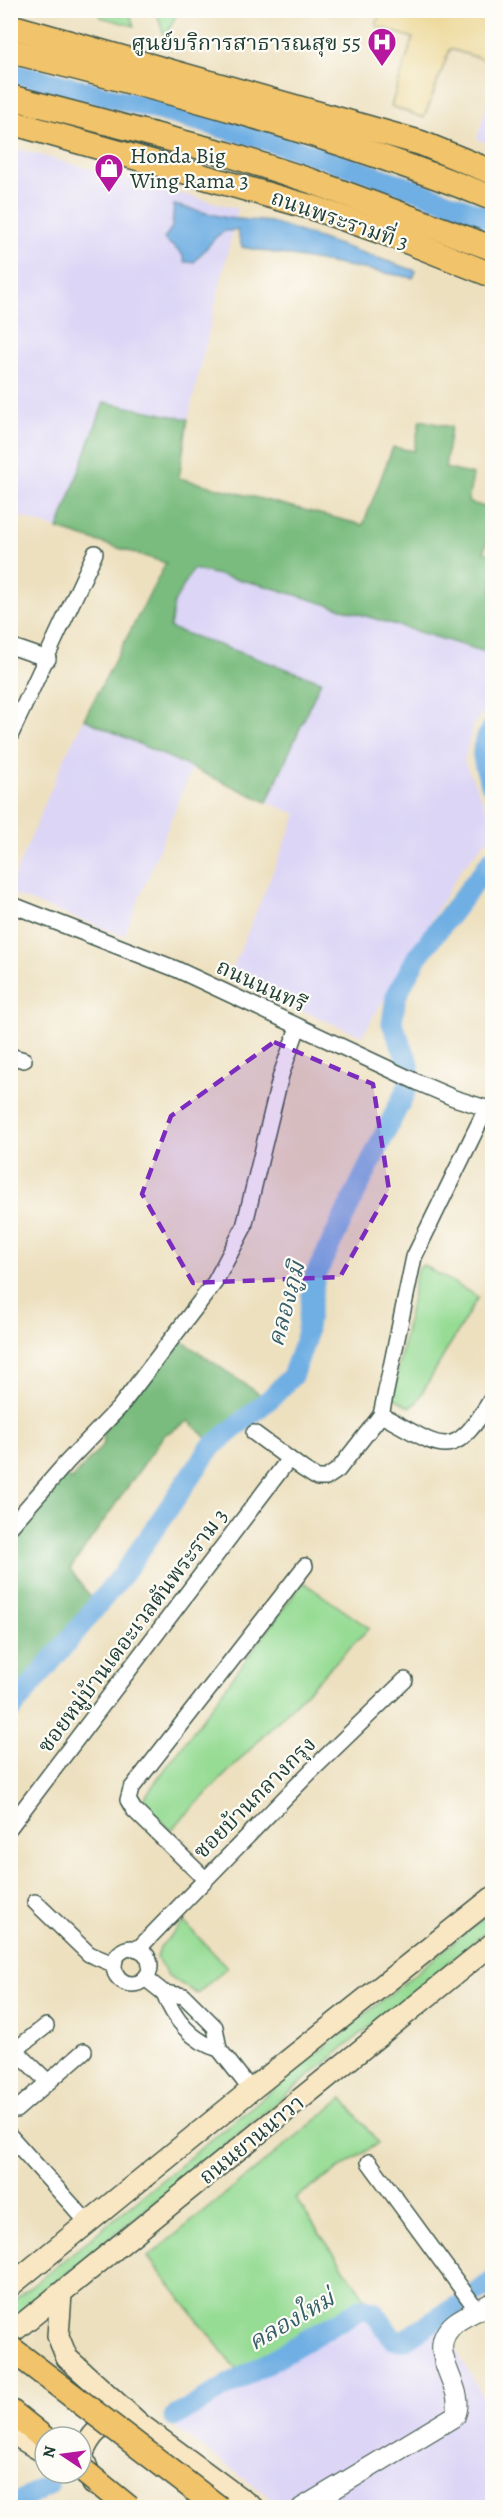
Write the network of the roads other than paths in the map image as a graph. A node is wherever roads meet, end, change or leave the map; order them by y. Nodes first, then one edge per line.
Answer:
1 (10, 26) edge
2 (10, 51) edge
3 (10, 97) edge
4 (10, 122) edge
5 (492, 172) edge
6 (492, 198) edge
7 (492, 248) edge
8 (492, 275) edge
9 (95, 553) dead end
10 (10, 646) edge
11 (48, 659) junction
12 (10, 736) edge
13 (10, 904) edge
14 (298, 1027) junction
15 (489, 1110) edge
16 (492, 1398) edge
17 (381, 1415) junction
18 (254, 1433) dead end
19 (289, 1460) junction
20 (10, 1527) edge
21 (305, 1566) dead end
22 (405, 1680) dead end
23 (10, 1827) edge
24 (206, 1879) junction
25 (492, 1898) edge
26 (35, 1902) dead end
27 (492, 1944) edge
28 (138, 1949) junction
29 (113, 1964) junction
30 (146, 1978) junction
31 (165, 1992) junction
32 (46, 2026) dead end
33 (219, 2049) junction
34 (84, 2051) dead end
35 (13, 2052) edge
36 (48, 2082) junction
37 (251, 2090) junction
38 (16, 2110) dead end
39 (10, 2136) edge
40 (369, 2162) dead end
41 (88, 2223) junction
42 (19, 2272) edge
43 (10, 2286) edge
44 (61, 2294) junction
45 (485, 2307) edge
46 (10, 2334) edge
47 (10, 2348) edge
48 (10, 2411) edge
49 (141, 2424) junction
50 (33, 2429) edge
51 (10, 2432) edge
52 (93, 2434) edge
53 (33, 2446) edge
54 (93, 2482) edge
55 (93, 2483) edge
56 (122, 2508) edge
57 (129, 2508) edge
58 (219, 2508) edge
59 (253, 2508) edge
60 (302, 2508) edge

1 - 5 main road
2 - 6 main road
3 - 7 main road, ถนนพระรามที่ 3
4 - 8 main road, ถนนพระรามที่ 3
9 - 11 street
10 - 11 street
11 - 12 street
13 - 14 street, ถนนนนทรี
14 - 15 street, ถนนนนทรี
14 - 20 street
15 - 17 street
16 - 17 street
17 - 19 street
18 - 19 street
19 - 23 street, ซอยหมู่บ้านเดอะเวลตันพระราม 3
21 - 24 street
22 - 24 street, ซอยบ้านกลางกรุง
24 - 28 street, ซอยบ้านกลางกรุง
25 - 37 main road, ถนนยานนาวา
26 - 29 street
27 - 44 main road, ถนนยานนาวา
28 - 29 street, ซอยบ้านกลางกรุง
28 - 30 street
29 - 30 street
30 - 31 street
31 - 33 street
31 - 33 street
32 - 35 street
33 - 37 street
34 - 36 street
35 - 36 street
36 - 38 street
37 - 41 main road, ถนนยานนาวา
39 - 41 street
40 - 45 street
41 - 42 main road, ถนนยานนาวา
42 - 43 main road, ถนนยานนาวา
44 - 46 main road, ถนนยานนาวา
44 - 49 main road
45 - 60 street
47 - 58 main road, bridge
48 - 50 main road
49 - 52 main road
49 - 59 main road
51 - 53 main road
54 - 57 main road, bridge
55 - 56 main road

